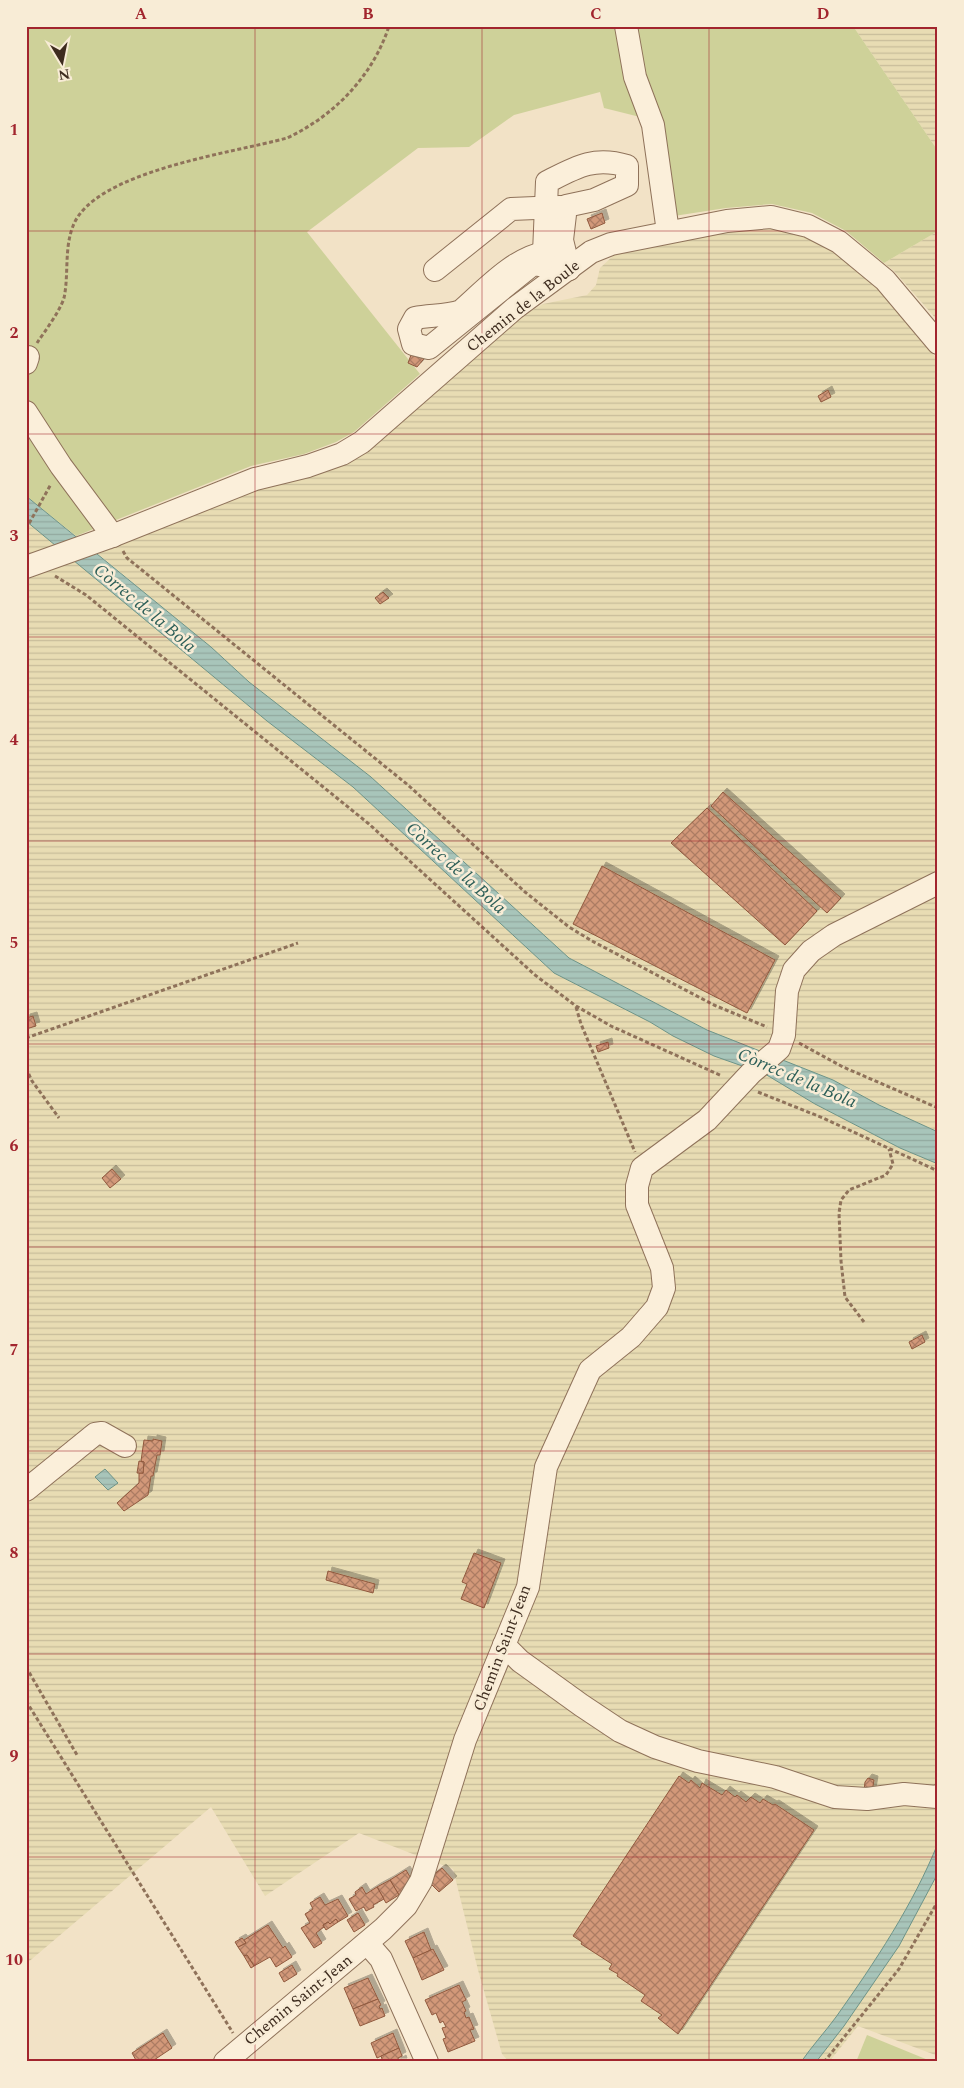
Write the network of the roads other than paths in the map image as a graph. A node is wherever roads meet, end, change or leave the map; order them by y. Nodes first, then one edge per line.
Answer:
1 (626, 26) edge
2 (555, 207) junction
3 (668, 232) junction
4 (544, 253) junction
5 (569, 269) junction
6 (435, 270) dead end
7 (938, 343) edge
8 (26, 412) edge
9 (110, 537) junction
10 (37, 564) edge
11 (938, 883) edge
12 (125, 1446) dead end
13 (26, 1490) edge
14 (504, 1645) junction
15 (938, 1796) edge
16 (367, 1943) junction
17 (225, 2062) edge
18 (427, 2062) edge

1 - 3 street
2 - 4 street
2 - 5 street
2 - 6 street
3 - 5 street, Chemin de la Boule
3 - 7 street, Chemin de la Boule
4 - 5 street
4 - 5 street
5 - 9 street, Chemin de la Boule
8 - 9 street
9 - 10 street, Chemin de la Boule
11 - 14 street, Chemin Saint-Jean
12 - 13 street
14 - 15 street
14 - 16 street, Chemin Saint-Jean
16 - 17 street, Chemin Saint-Jean
16 - 18 street

